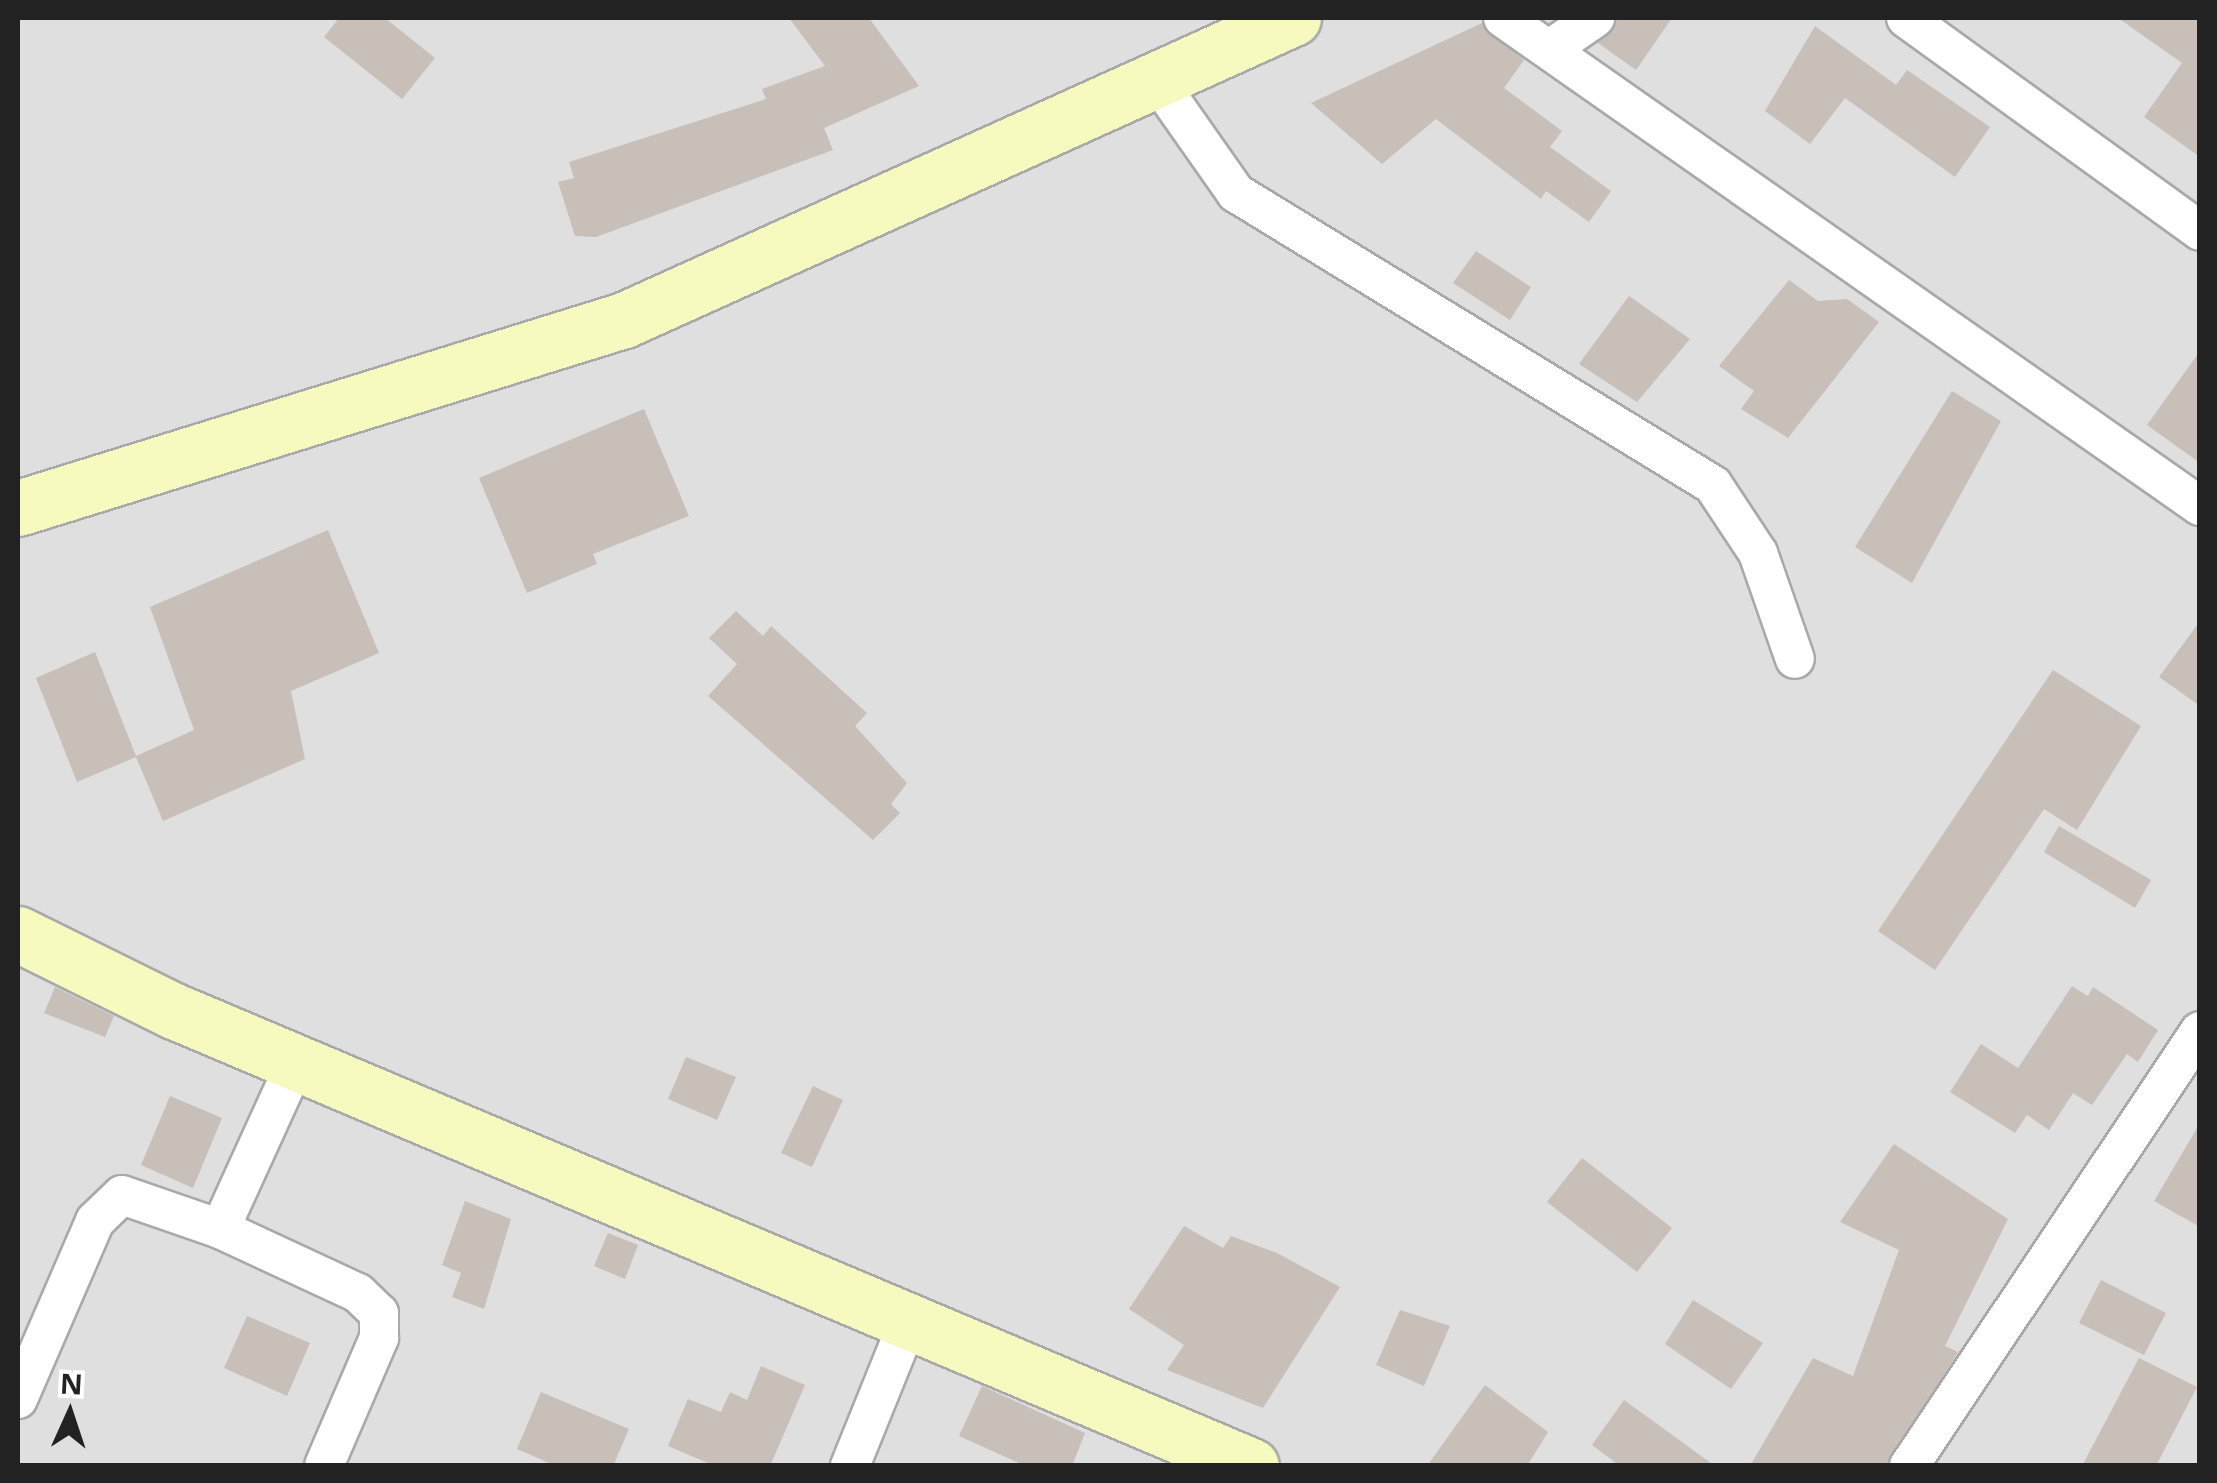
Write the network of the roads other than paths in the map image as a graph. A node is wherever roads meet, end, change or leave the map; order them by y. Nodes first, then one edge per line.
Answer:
1 (1293, 18) edge
2 (1503, 18) edge
3 (1595, 18) edge
4 (1906, 18) edge
5 (1550, 50) junction
6 (1158, 82) junction
7 (2200, 230) edge
8 (2200, 506) edge
9 (18, 508) edge
10 (1796, 658) dead end
11 (18, 934) edge
12 (2200, 1031) edge
13 (298, 1058) junction
14 (220, 1228) junction
15 (909, 1320) junction
16 (18, 1399) edge
17 (1237, 1463) edge
18 (324, 1466) edge
19 (850, 1466) edge
20 (1909, 1466) edge

1 - 6 street
2 - 5 street
3 - 5 street
4 - 7 street
5 - 8 street
6 - 9 street
6 - 10 street
11 - 13 street
12 - 20 street
13 - 14 street
13 - 15 street
14 - 16 street
14 - 18 street
15 - 17 street
15 - 19 street

